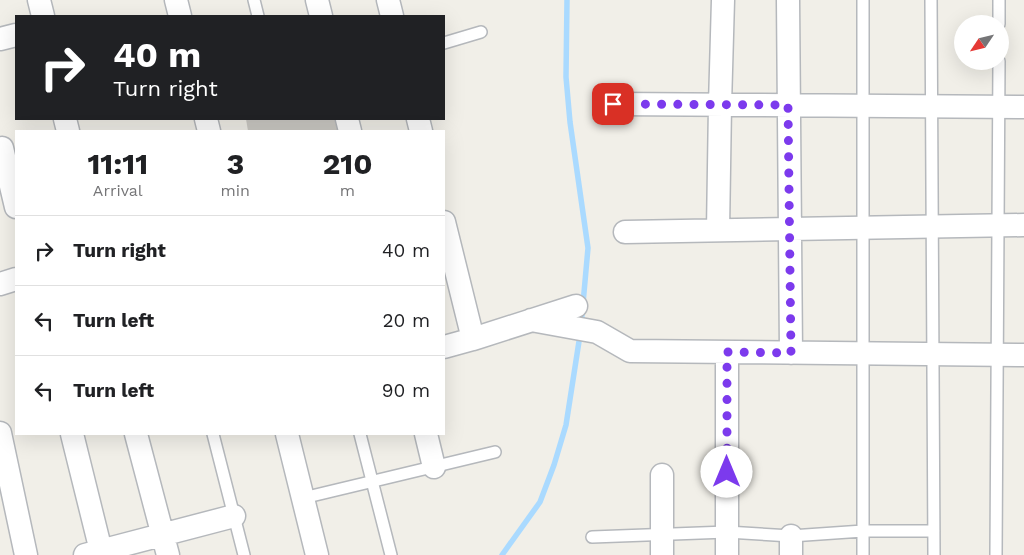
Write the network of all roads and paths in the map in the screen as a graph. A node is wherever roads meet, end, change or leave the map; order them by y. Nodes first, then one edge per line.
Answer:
1 (39, 0) edge
2 (176, 0) edge
3 (254, 0) edge
4 (317, 0) edge
5 (388, 0) edge
6 (724, 0) edge
7 (788, 0) edge
8 (863, 0) edge
9 (931, 0) edge
10 (999, 0) edge
11 (43, 15) edge
12 (180, 15) edge
13 (258, 15) edge
14 (321, 15) edge
15 (392, 15) edge
16 (999, 15) edge
17 (481, 32) dead end
18 (15, 35) edge
19 (0, 39) edge
20 (445, 43) edge
21 (999, 70) edge
22 (613, 104) dead end
23 (720, 105) junction
24 (788, 105) junction
25 (863, 106) junction
26 (932, 106) junction
27 (998, 107) junction
28 (1024, 107) edge
29 (2, 148) dead end
30 (15, 203) edge
31 (998, 225) junction
32 (1024, 225) edge
33 (445, 226) edge
34 (932, 226) junction
35 (863, 228) junction
36 (790, 229) junction
37 (718, 230) junction
38 (625, 232) dead end
39 (15, 279) edge
40 (0, 284) edge
41 (576, 306) dead end
42 (531, 320) junction
43 (473, 339) junction
44 (445, 346) edge
45 (727, 352) junction
46 (791, 353) junction
47 (863, 354) junction
48 (933, 355) junction
49 (997, 355) junction
50 (1024, 356) edge
51 (0, 433) edge
52 (74, 435) edge
53 (136, 435) edge
54 (213, 435) edge
55 (287, 435) edge
56 (360, 435) edge
57 (426, 435) edge
58 (496, 452) dead end
59 (434, 467) junction
60 (662, 475) dead end
61 (372, 481) junction
62 (303, 498) junction
63 (234, 516) junction
64 (863, 531) junction
65 (934, 531) junction
66 (727, 532) junction
67 (592, 537) dead end
68 (165, 545) edge
69 (662, 545) edge
70 (791, 545) edge
71 (96, 554) edge
72 (26, 555) edge
73 (244, 555) edge
74 (318, 555) edge
75 (391, 555) edge
76 (727, 555) edge
77 (863, 555) edge
78 (934, 555) edge
79 (996, 555) edge

1 - 11 street
2 - 12 street
3 - 13 lane
4 - 14 street
5 - 15 street
6 - 23 street
7 - 24 street
8 - 25 lane
9 - 26 lane
10 - 16 lane
17 - 20 lane
18 - 19 street
21 - 27 lane
22 - 23 street
23 - 24 street
23 - 37 street
24 - 25 street
24 - 36 street
25 - 26 street
25 - 35 lane
26 - 27 street
26 - 34 lane
27 - 28 street
27 - 31 lane
29 - 30 street
31 - 32 street
31 - 34 street
31 - 49 lane
33 - 43 street
34 - 35 street
34 - 48 lane
35 - 36 street
35 - 47 lane
36 - 37 street
36 - 46 street
37 - 38 street
39 - 40 street
41 - 42 street
42 - 43 street
42 - 45 street
43 - 44 street
45 - 46 street
45 - 66 street
46 - 47 street
47 - 48 street
47 - 64 lane
48 - 49 street
48 - 65 lane
49 - 50 street
49 - 79 lane
51 - 72 street
52 - 71 street
53 - 68 street
54 - 63 lane
55 - 62 street
56 - 61 lane
57 - 59 street
58 - 59 lane
59 - 61 lane
60 - 69 street
61 - 62 lane
61 - 75 lane
62 - 74 street
63 - 68 street
63 - 73 lane
64 - 65 lane
64 - 70 lane
64 - 77 lane
65 - 78 lane
66 - 69 lane
66 - 70 lane
66 - 76 street
67 - 69 lane
68 - 71 street

